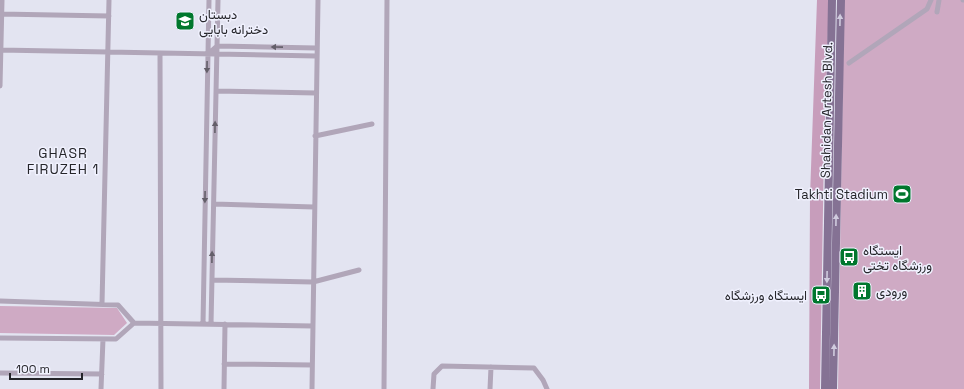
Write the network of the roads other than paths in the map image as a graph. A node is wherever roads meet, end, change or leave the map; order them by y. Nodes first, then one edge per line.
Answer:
1 (2, 0) edge
2 (109, 0) edge
3 (209, 0) edge
4 (218, 0) edge
5 (318, 0) edge
6 (387, 0) edge
7 (832, 0) edge
8 (841, 0) edge
9 (931, 0) edge
10 (939, 0) edge
11 (937, 12) dead end
12 (1, 14) edge
13 (109, 16) junction
14 (217, 46) junction
15 (316, 48) junction
16 (0, 50) edge
17 (108, 52) junction
18 (160, 53) junction
19 (208, 54) junction
20 (217, 54) junction
21 (316, 56) junction
22 (850, 63) dead end
23 (0, 86) edge
24 (216, 91) junction
25 (316, 93) junction
26 (372, 124) dead end
27 (315, 136) junction
28 (214, 204) junction
29 (314, 207) junction
30 (359, 270) dead end
31 (212, 280) junction
32 (313, 282) junction
33 (0, 301) edge
34 (102, 304) junction
35 (134, 323) junction
36 (161, 324) junction
37 (203, 324) junction
38 (211, 324) junction
39 (225, 324) junction
40 (313, 326) junction
41 (0, 338) edge
42 (103, 339) junction
43 (224, 364) junction
44 (312, 365) junction
45 (491, 367) junction
46 (0, 372) edge
47 (102, 374) junction
48 (102, 389) edge
49 (162, 389) edge
50 (224, 389) edge
51 (312, 389) edge
52 (384, 389) edge
53 (433, 389) edge
54 (490, 389) edge
55 (547, 389) edge
56 (825, 389) edge
57 (833, 389) edge

1 - 12 street
2 - 13 street
3 - 19 street
4 - 14 street
5 - 15 street
6 - 52 street
7 -> 56 main road, Shahidan Artesh Blvd.
57 -> 8 main road, Shahidan Artesh Blvd.
9 - 22 street
10 - 11 street
12 - 13 street
12 - 16 street
13 - 17 street
15 -> 14 street
14 - 19 street
14 - 20 street
15 - 21 street
16 - 17 street
16 - 23 street
17 - 18 street
17 - 34 street
18 - 19 street
18 - 36 street
19 - 20 street
19 -> 37 street
20 - 21 street
20 - 24 street
21 - 25 street
24 - 25 street
28 -> 24 street
25 - 27 street
26 - 27 street
27 - 29 street
28 - 29 street
31 -> 28 street
29 - 32 street
30 - 32 street
31 - 32 street
31 - 38 street
32 - 40 street
33 - 34 street
34 - 35 street
35 - 36 street
35 - 42 street
36 - 37 street
36 - 49 street
37 - 38 street
38 - 39 street
39 - 40 street
39 - 43 street
40 - 44 street
41 - 42 street
42 - 47 street
43 - 44 street
43 - 50 street
44 - 51 street
45 - 53 street
45 - 54 street
45 - 55 street
46 - 47 street
47 - 48 street

